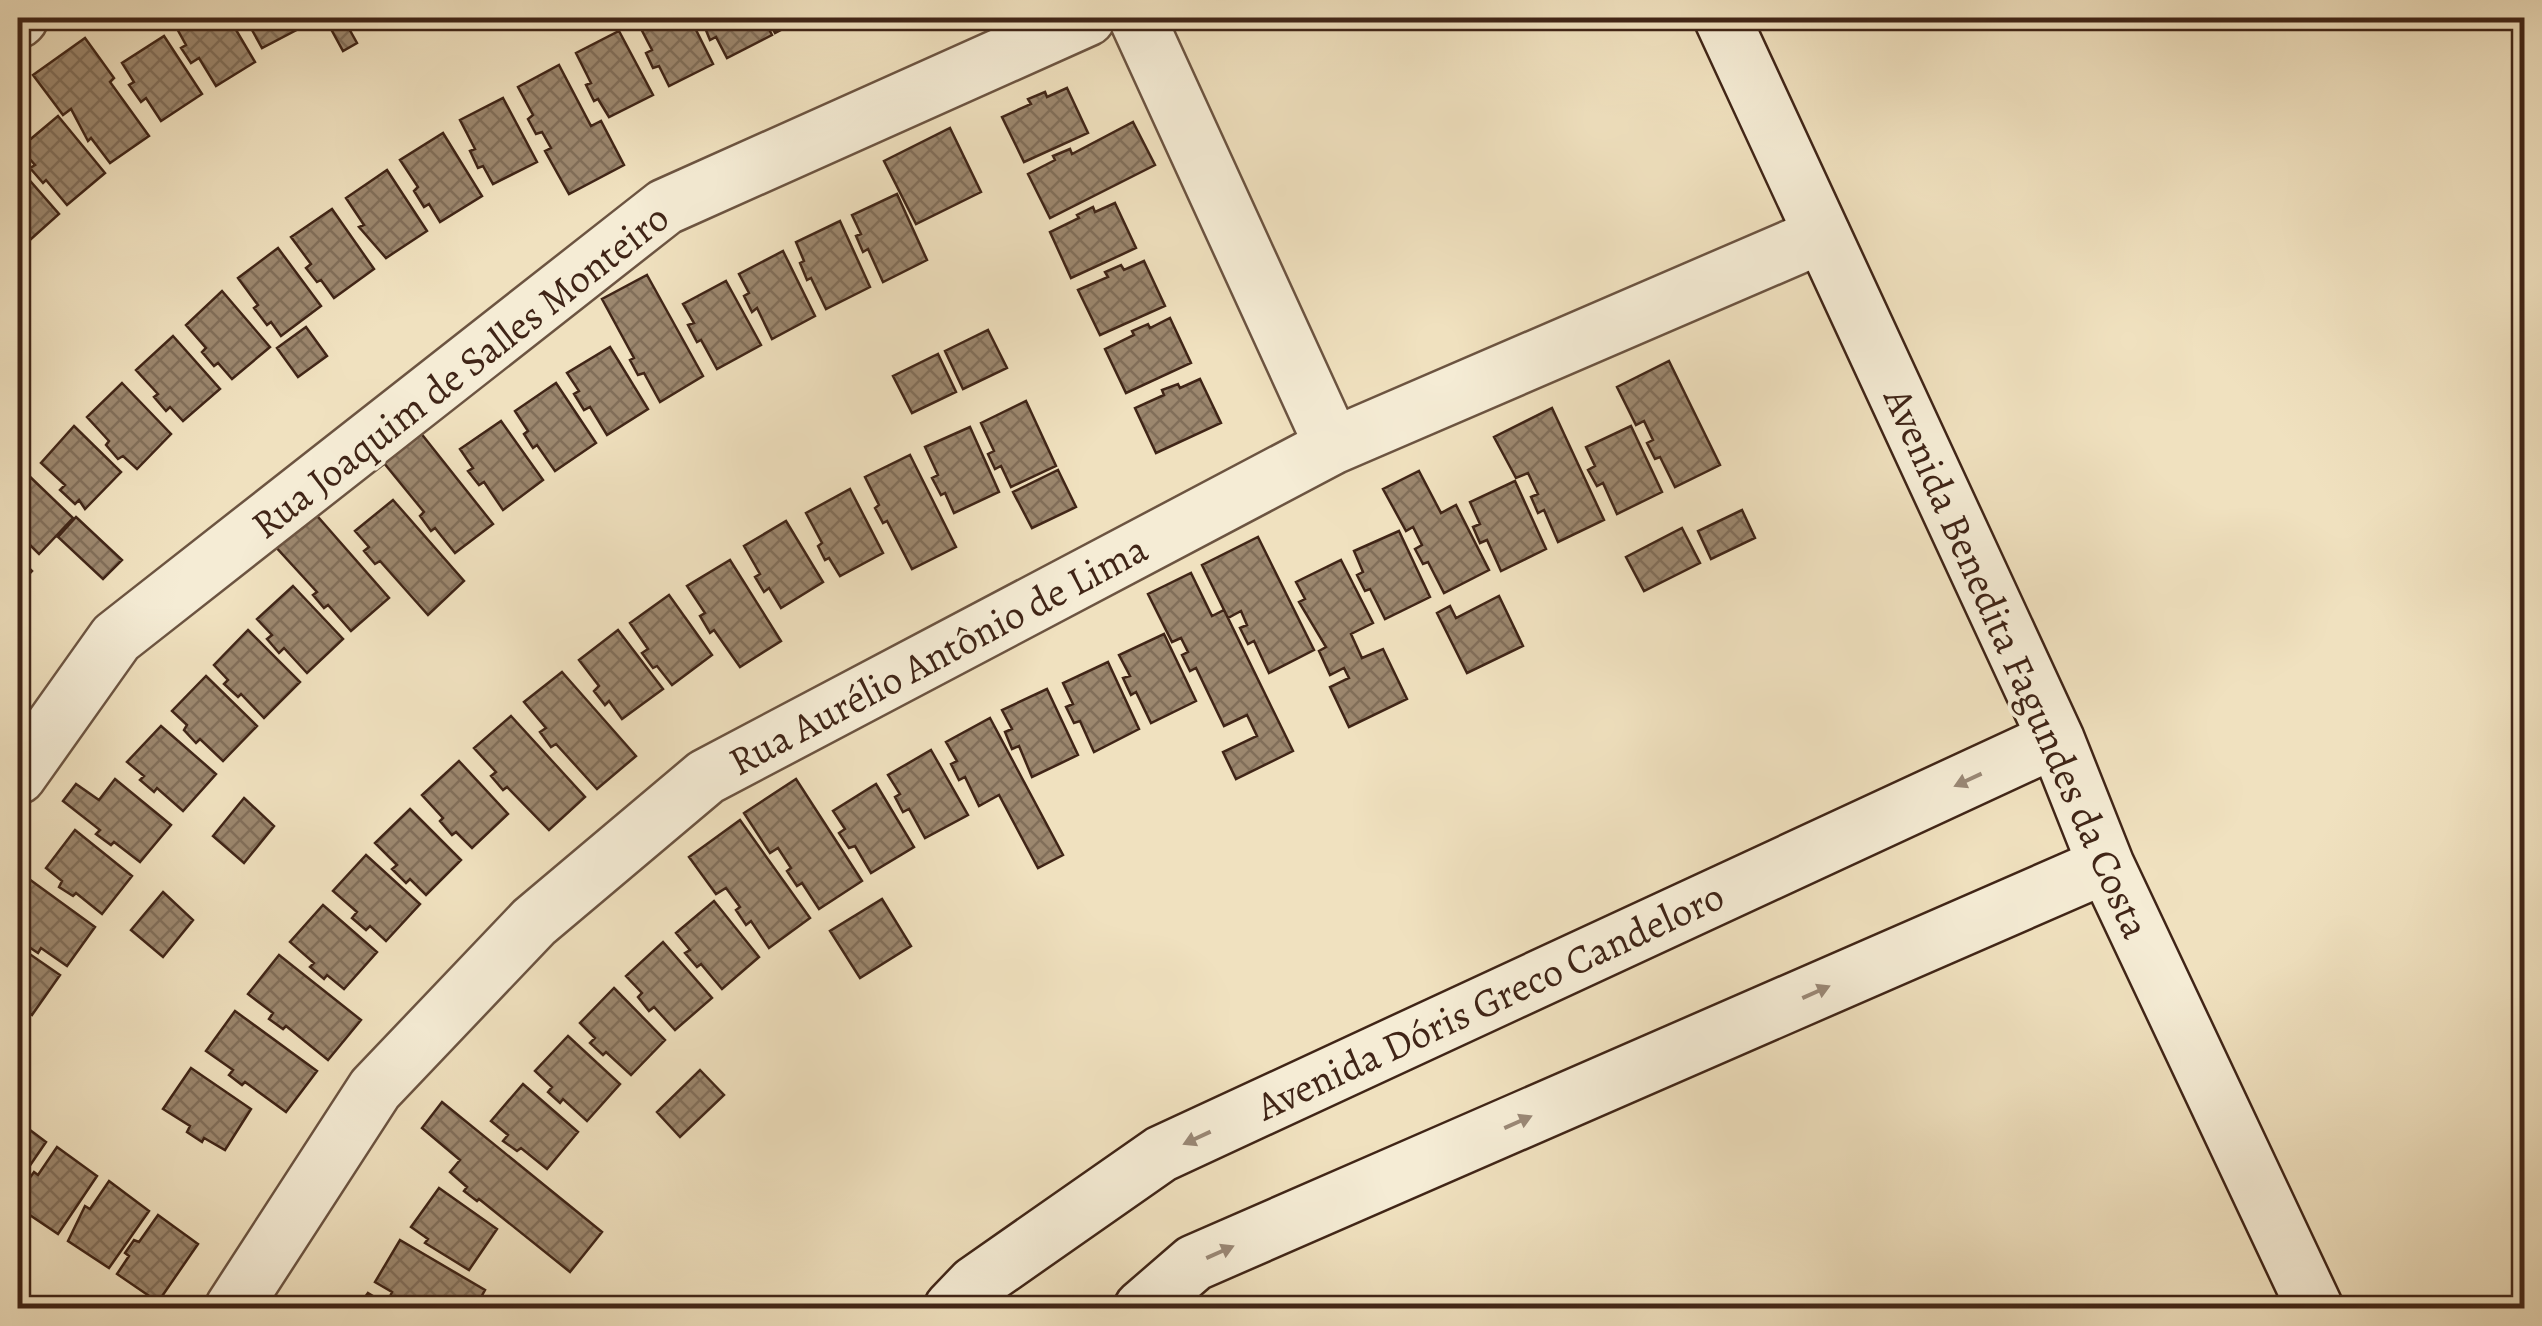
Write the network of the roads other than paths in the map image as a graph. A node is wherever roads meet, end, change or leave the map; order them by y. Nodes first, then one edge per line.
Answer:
1 (1087, 18) edge
2 (1138, 18) edge
3 (1722, 18) edge
4 (1822, 235) junction
5 (1333, 446) junction
6 (2056, 739) junction
7 (18, 776) edge
8 (2106, 865) junction
9 (233, 1308) edge
10 (952, 1308) edge
11 (1142, 1308) edge
12 (2314, 1308) edge

1 - 7 street, Rua Joaquim de Salles Monteiro
2 - 5 street
3 - 4 street, Avenida Benedita Fagundes da Costa
4 - 5 street, Rua Aurélio Antônio de Lima
4 - 6 street, Avenida Benedita Fagundes da Costa
5 - 9 street, Rua Aurélio Antônio de Lima
6 - 8 street, Avenida Benedita Fagundes da Costa
6 -> 10 street, Avenida Dóris Greco Candeloro
11 -> 8 street
8 - 12 street, Avenida Benedita Fagundes da Costa

